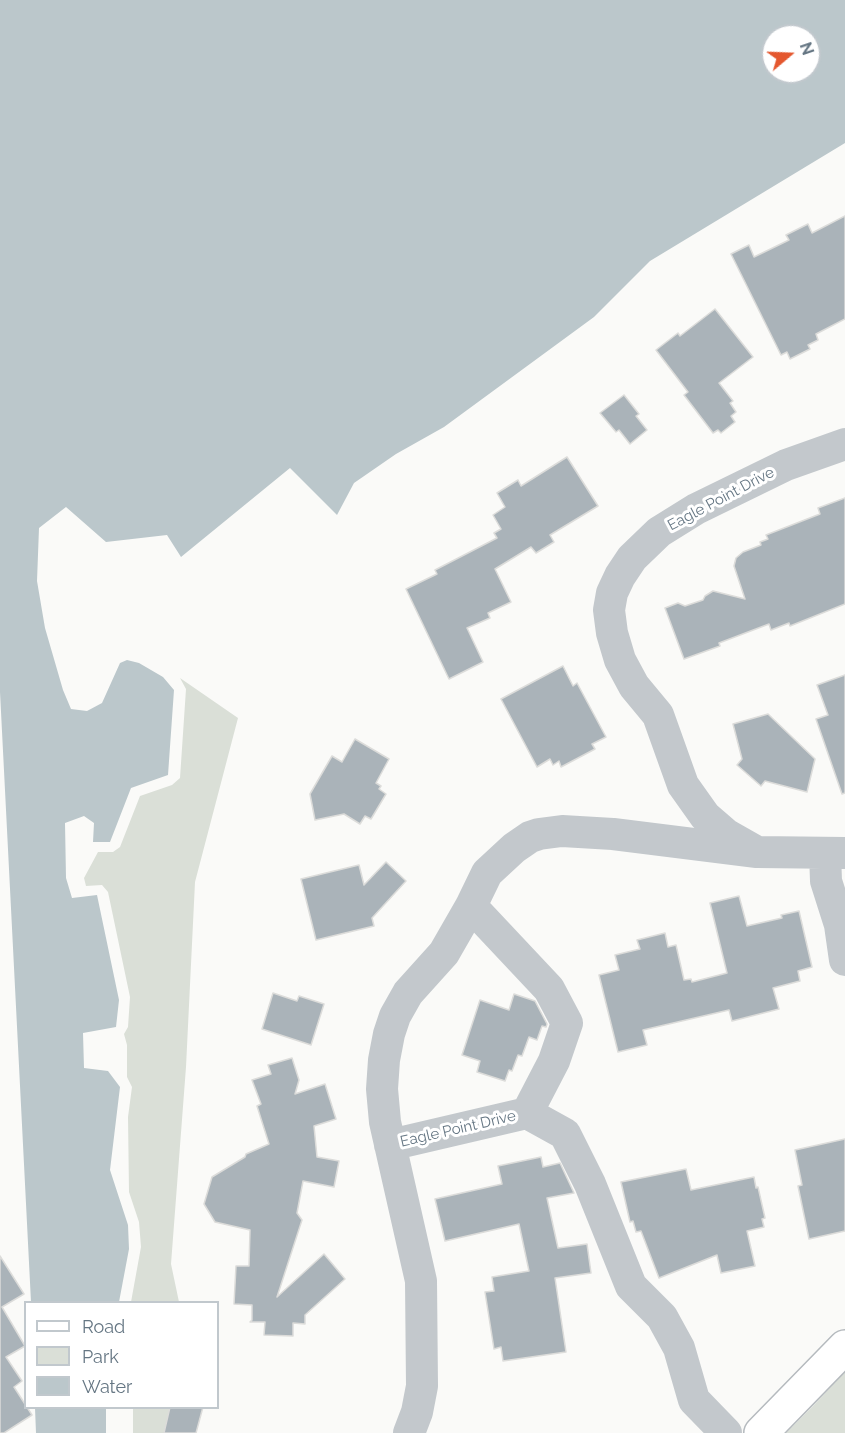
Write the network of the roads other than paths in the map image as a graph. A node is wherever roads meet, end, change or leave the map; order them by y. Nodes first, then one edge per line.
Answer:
1 (845, 444) edge
2 (757, 852) junction
3 (835, 853) edge
4 (471, 906) junction
5 (845, 960) edge
6 (527, 1113) junction
7 (390, 1145) junction
8 (845, 1347) edge
9 (409, 1433) edge
10 (726, 1433) edge
11 (761, 1433) edge

1 - 2 street, Eagle Point Drive
2 - 3 street, Eagle Point Drive
2 - 4 street, Eagle Point Drive
3 - 5 street
4 - 6 street, Eagle Point Drive
4 - 7 street, Eagle Point Drive
6 - 7 street, Eagle Point Drive
6 - 10 street
7 - 9 street, Eagle Point Drive
8 - 11 main road

